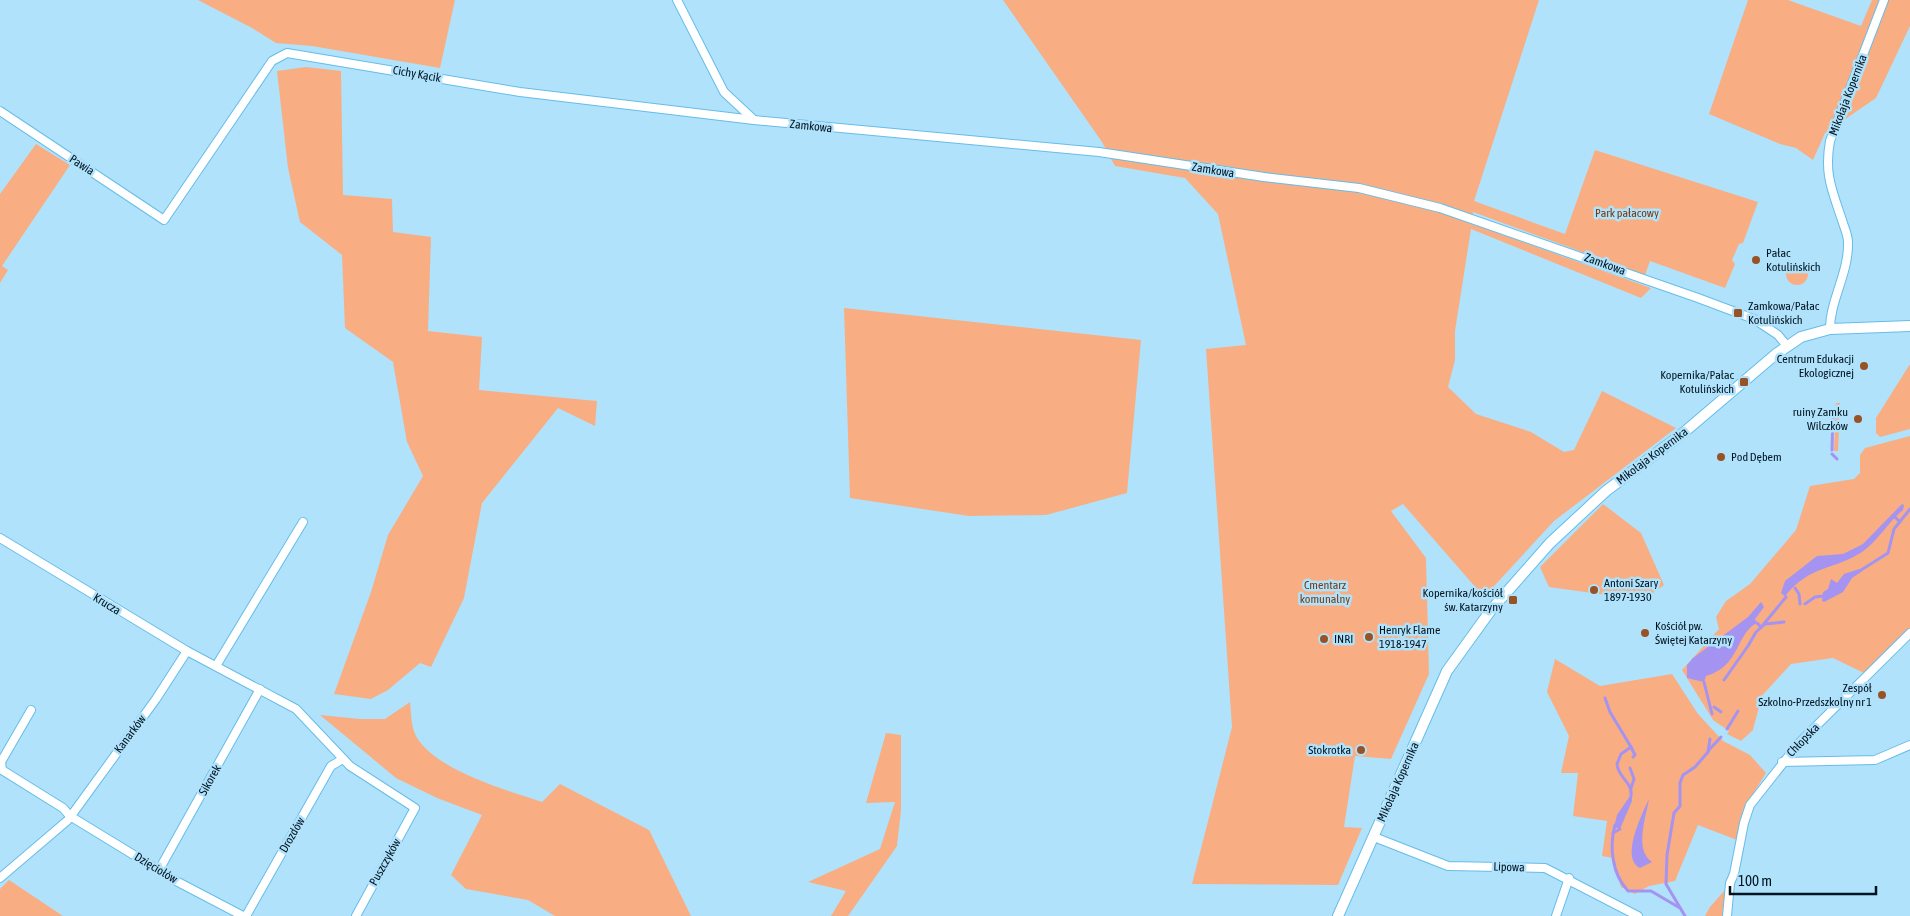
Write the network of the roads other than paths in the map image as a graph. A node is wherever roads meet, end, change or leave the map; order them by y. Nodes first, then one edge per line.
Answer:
1 (676, 0) edge
2 (1884, 0) edge
3 (0, 111) edge
4 (754, 120) junction
5 (164, 220) joint
6 (1910, 326) edge
7 (1830, 329) junction
8 (1787, 346) junction
9 (303, 522) dead end
10 (0, 538) edge
11 (1910, 632) edge
12 (187, 651) junction
13 (216, 666) junction
14 (260, 689) junction
15 (31, 710) dead end
16 (1910, 745) edge
17 (343, 759) junction
18 (1782, 762) junction
19 (415, 808) joint
20 (70, 816) junction
21 (1374, 837) junction
22 (160, 870) junction
23 (0, 878) edge
24 (1569, 878) junction
25 (245, 916) edge
26 (356, 916) edge
27 (1338, 916) edge
28 (1556, 916) edge
29 (1638, 916) edge
30 (1727, 916) edge

1 - 4 street
2 - 7 street, Mikołaja Kopernika
3 - 5 street, Pawia
4 - 5 street, Cichy Kącik
4 - 8 street, Zamkowa
6 - 7 street
7 - 8 street, Mikołaja Kopernika
8 - 21 street, Mikołaja Kopernika
9 - 13 street
10 - 12 street, Krucza
11 - 18 street, Chłopska
12 - 13 street, Krucza
12 - 20 street, Kanarków
13 - 14 street, Krucza
14 - 17 street, Krucza
14 - 22 street, Sikorek
15 - 20 street
16 - 18 street, Chłopska
17 - 19 street, Krucza
17 - 25 street, Drozdów
18 - 30 street, Chłopska
19 - 26 street, Puszczyków
20 - 22 street, Dzięciołów
20 - 23 street, Kanarków
21 - 24 street, Lipowa
21 - 27 street, Mikołaja Kopernika
22 - 25 street, Dzięciołów
24 - 28 street
24 - 29 street, Lipowa

